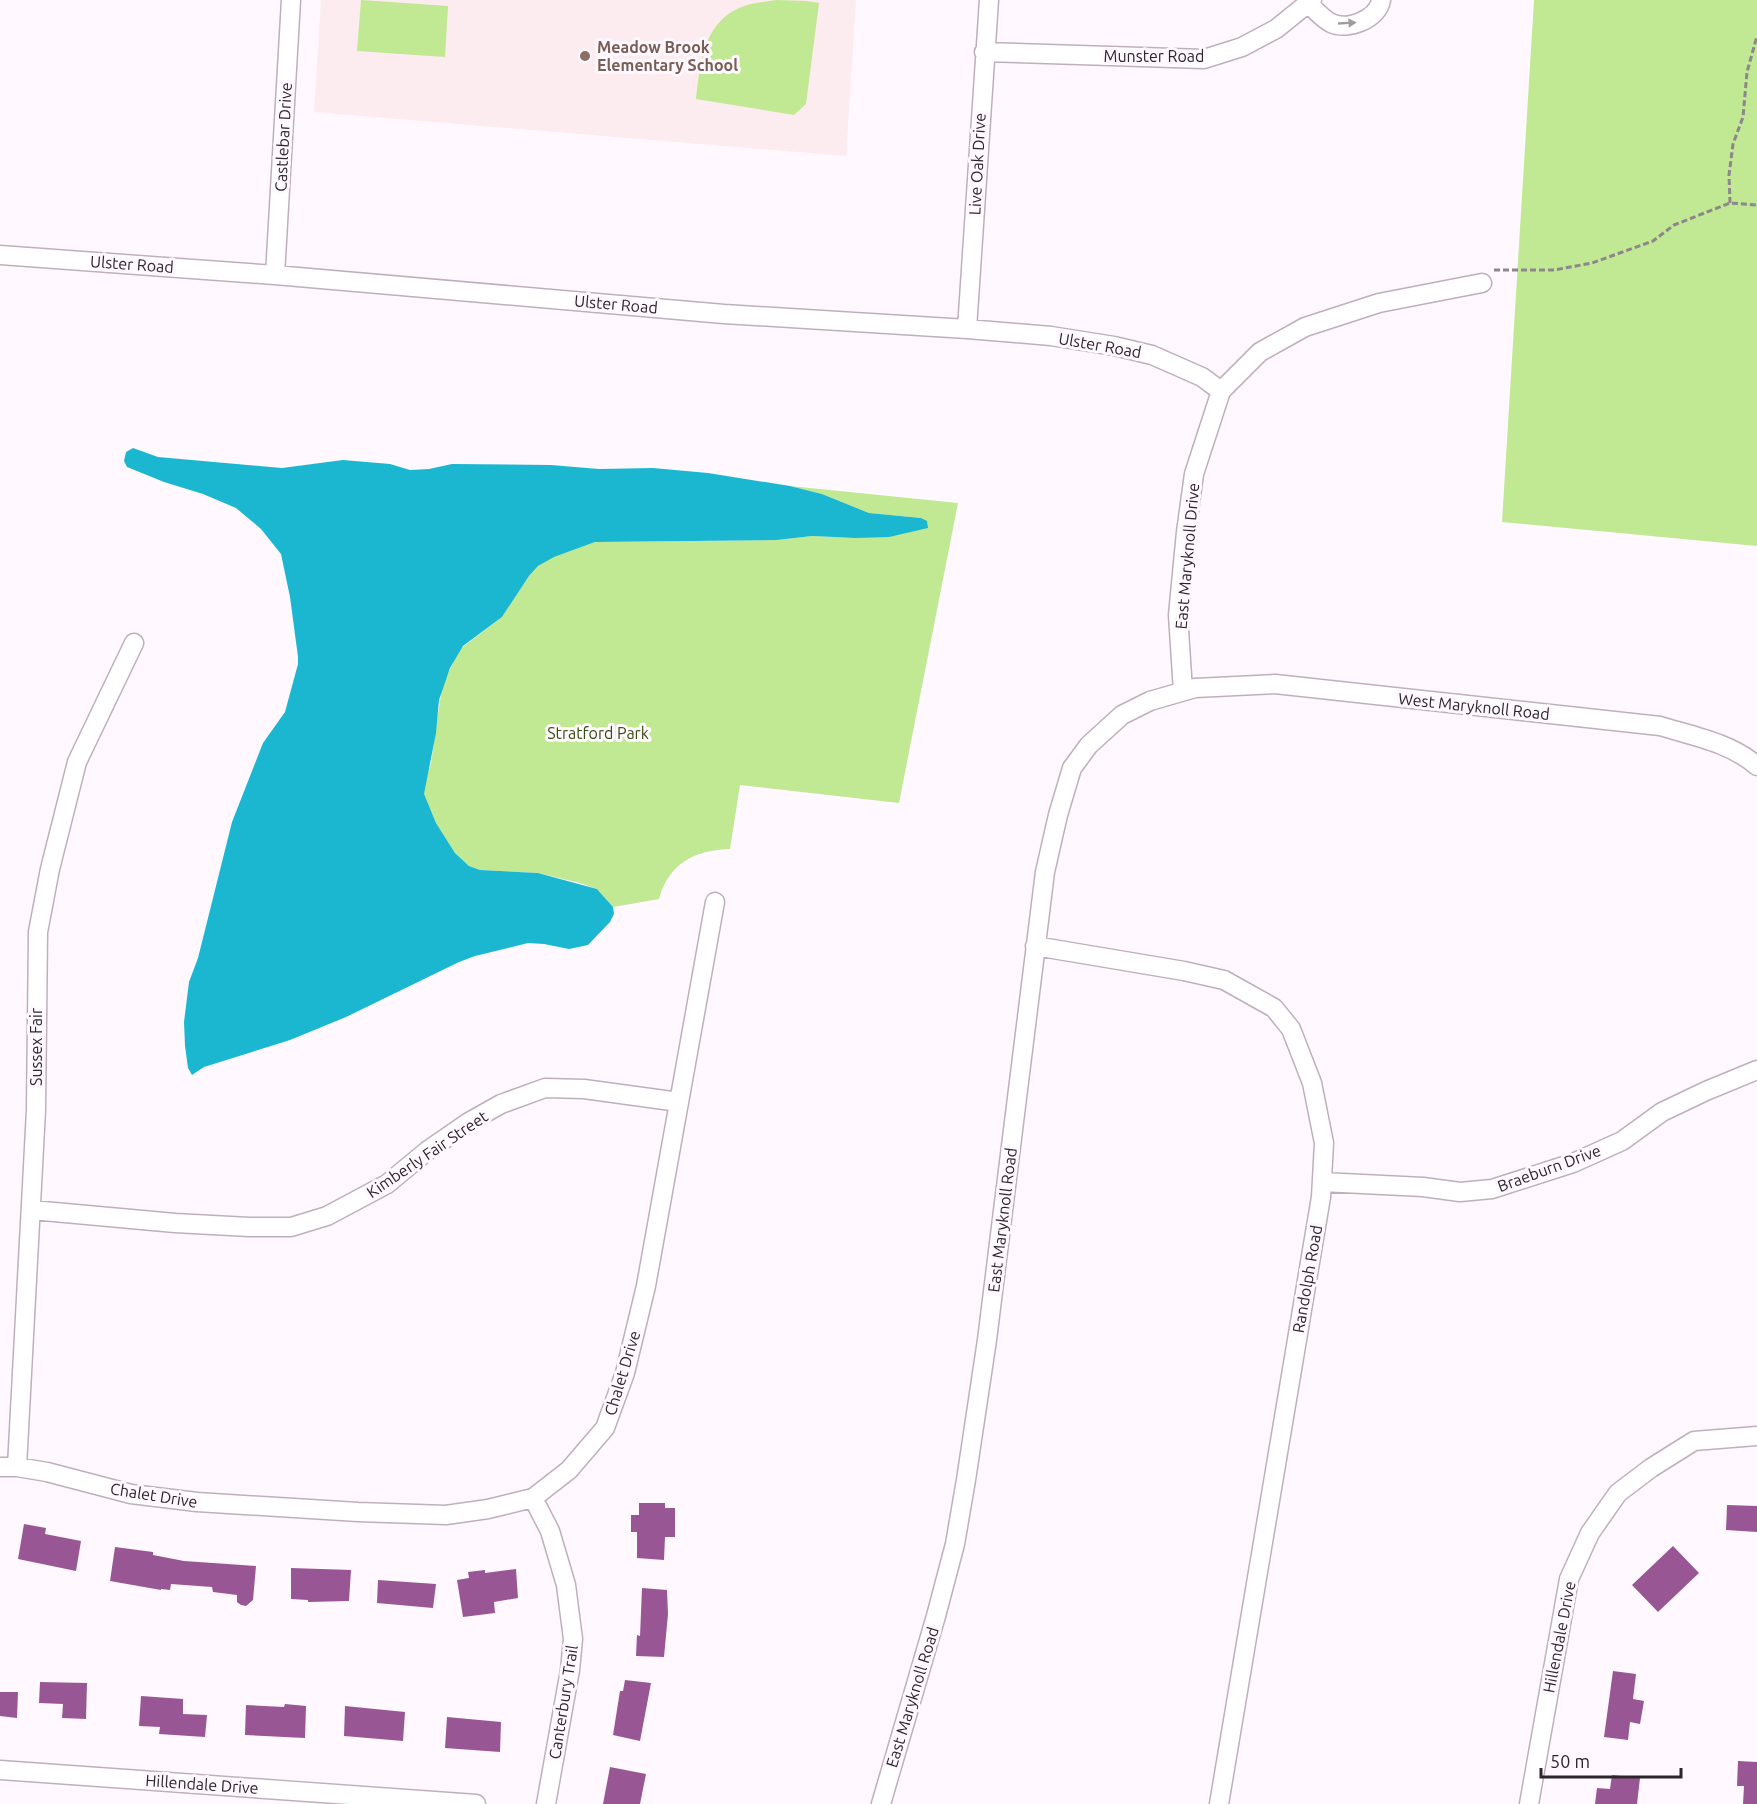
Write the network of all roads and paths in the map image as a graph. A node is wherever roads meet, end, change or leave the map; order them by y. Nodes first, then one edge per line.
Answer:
1 (291, 0) edge
2 (989, 0) edge
3 (1381, 0) edge
4 (1310, 2) edge
5 (1757, 36) edge
6 (984, 52) junction
7 (1730, 203) junction
8 (1757, 205) edge
9 (0, 255) edge
10 (275, 274) junction
11 (1482, 283) joint
12 (967, 329) junction
13 (1221, 391) junction
14 (134, 643) dead end
15 (1183, 691) junction
16 (1757, 766) edge
17 (715, 902) dead end
18 (1035, 946) junction
19 (1757, 1070) edge
20 (679, 1102) junction
21 (1322, 1182) junction
22 (32, 1210) junction
23 (1757, 1436) edge
24 (8, 1467) edge
25 (532, 1498) junction
26 (0, 1770) edge
27 (476, 1804) edge
28 (546, 1804) edge
29 (881, 1804) edge
30 (1219, 1804) edge
31 (1529, 1804) edge

1 - 10 street, Castlebar Drive
2 - 6 street, Live Oak Drive
4 -> 3 street, Munster Road
4 - 6 street, Munster Road
5 - 7 path
6 - 12 street, Live Oak Drive
7 - 8 path
7 - 11 path
9 - 10 street, Ulster Road
10 - 12 street, Ulster Road
11 - 13 street, East Maryknoll Drive
12 - 13 street, Ulster Road
13 - 15 street, East Maryknoll Drive
14 - 22 street, Sussex Fair
15 - 16 street, West Maryknoll Road
15 - 18 street, East Maryknoll Road
17 - 20 street, Chalet Drive
18 - 21 street, Randolph Road
18 - 29 street, East Maryknoll Road
19 - 21 street, Braeburn Drive
20 - 22 street, Kimberly Fair Street
20 - 25 street, Chalet Drive
21 - 30 street, Randolph Road
22 - 24 street, Sussex Fair
23 - 31 street, Hillendale Drive
24 - 25 street, Chalet Drive
25 - 28 street, Canterbury Trail
26 - 27 street, Hillendale Drive

